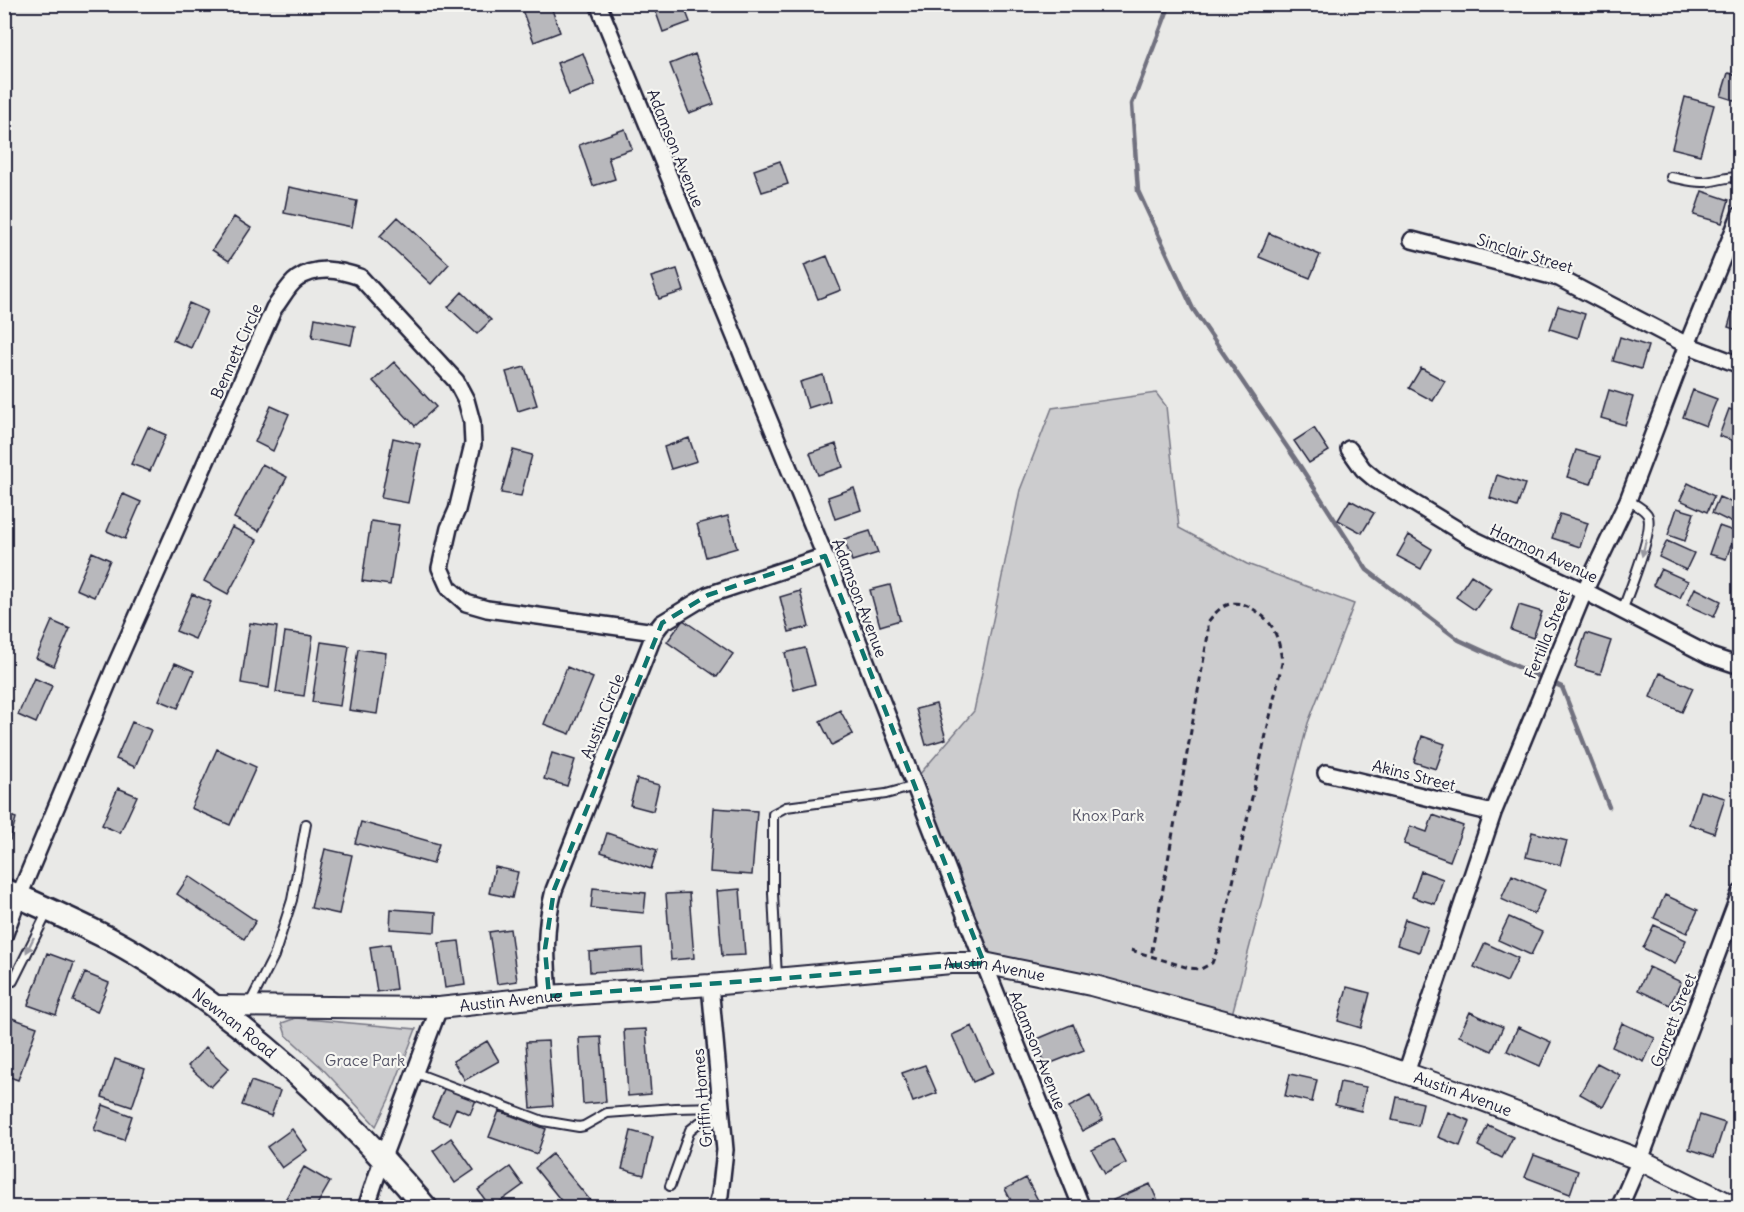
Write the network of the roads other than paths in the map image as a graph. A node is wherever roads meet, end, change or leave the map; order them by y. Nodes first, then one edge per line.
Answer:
1 (598, 4) edge
2 (1671, 177) dead end
3 (1740, 177) edge
4 (1740, 215) edge
5 (1412, 240) dead end
6 (1687, 345) junction
7 (1740, 365) edge
8 (1349, 449) dead end
9 (1628, 500) junction
10 (825, 556) junction
11 (1584, 592) junction
12 (1622, 611) junction
13 (655, 632) junction
14 (1740, 666) edge
15 (1326, 773) dead end
16 (915, 786) junction
17 (1493, 813) junction
18 (306, 824) dead end
19 (12, 893) edge
20 (1740, 894) edge
21 (49, 910) junction
22 (4, 936) edge
23 (984, 963) junction
24 (777, 979) junction
25 (9, 980) edge
26 (710, 985) junction
27 (549, 996) junction
28 (214, 1006) junction
29 (249, 1006) junction
30 (439, 1008) junction
31 (416, 1073) junction
32 (1406, 1073) junction
33 (721, 1113) junction
34 (383, 1157) junction
35 (1640, 1160) junction
36 (670, 1186) dead end
37 (366, 1208) edge
38 (426, 1208) edge
39 (716, 1208) edge
40 (1082, 1208) edge
41 (1620, 1208) edge
42 (1737, 1208) edge

1 - 10 street, Adamson Avenue
2 - 3 lane
4 - 6 street, Fertilla Street
5 - 6 street, Sinclair Street
6 - 7 street, Sinclair Street
6 - 9 street, Fertilla Street
8 - 11 street, Harmon Avenue
9 - 11 street, Fertilla Street
9 -> 12 lane
10 - 13 street, Austin Circle
10 - 16 street, Adamson Avenue
11 - 12 street, Harmon Avenue
11 - 17 street, Fertilla Street
12 - 14 street, Harmon Avenue
13 - 19 street, Bennett Circle
13 - 27 street, Austin Circle
15 - 17 street, Akins Street
16 - 23 street, Adamson Avenue
16 - 24 lane
17 - 32 street, Fertilla Street
18 - 29 lane
19 - 21 main road, Newnan Road
19 - 22 street, Bennett Circle
20 - 35 street, Garrett Street
21 -> 25 lane
21 - 28 main road, Newnan Road
23 - 24 street, Austin Avenue
23 - 32 street, Austin Avenue
23 - 40 street, Adamson Avenue
24 - 26 street, Austin Avenue
26 - 27 street, Austin Avenue
26 - 33 street, Griffin Homes
27 - 30 street, Austin Avenue
28 - 29 street, Austin Avenue
28 - 34 main road, Newnan Road
29 - 30 street, Austin Avenue
30 - 31 street
31 - 33 lane
31 - 34 street
32 - 35 street, Austin Avenue
33 - 36 lane
33 - 39 street, Griffin Homes
34 - 37 street
34 - 38 main road, Newnan Road
35 - 41 street, Garrett Street
35 - 42 street, Austin Avenue

